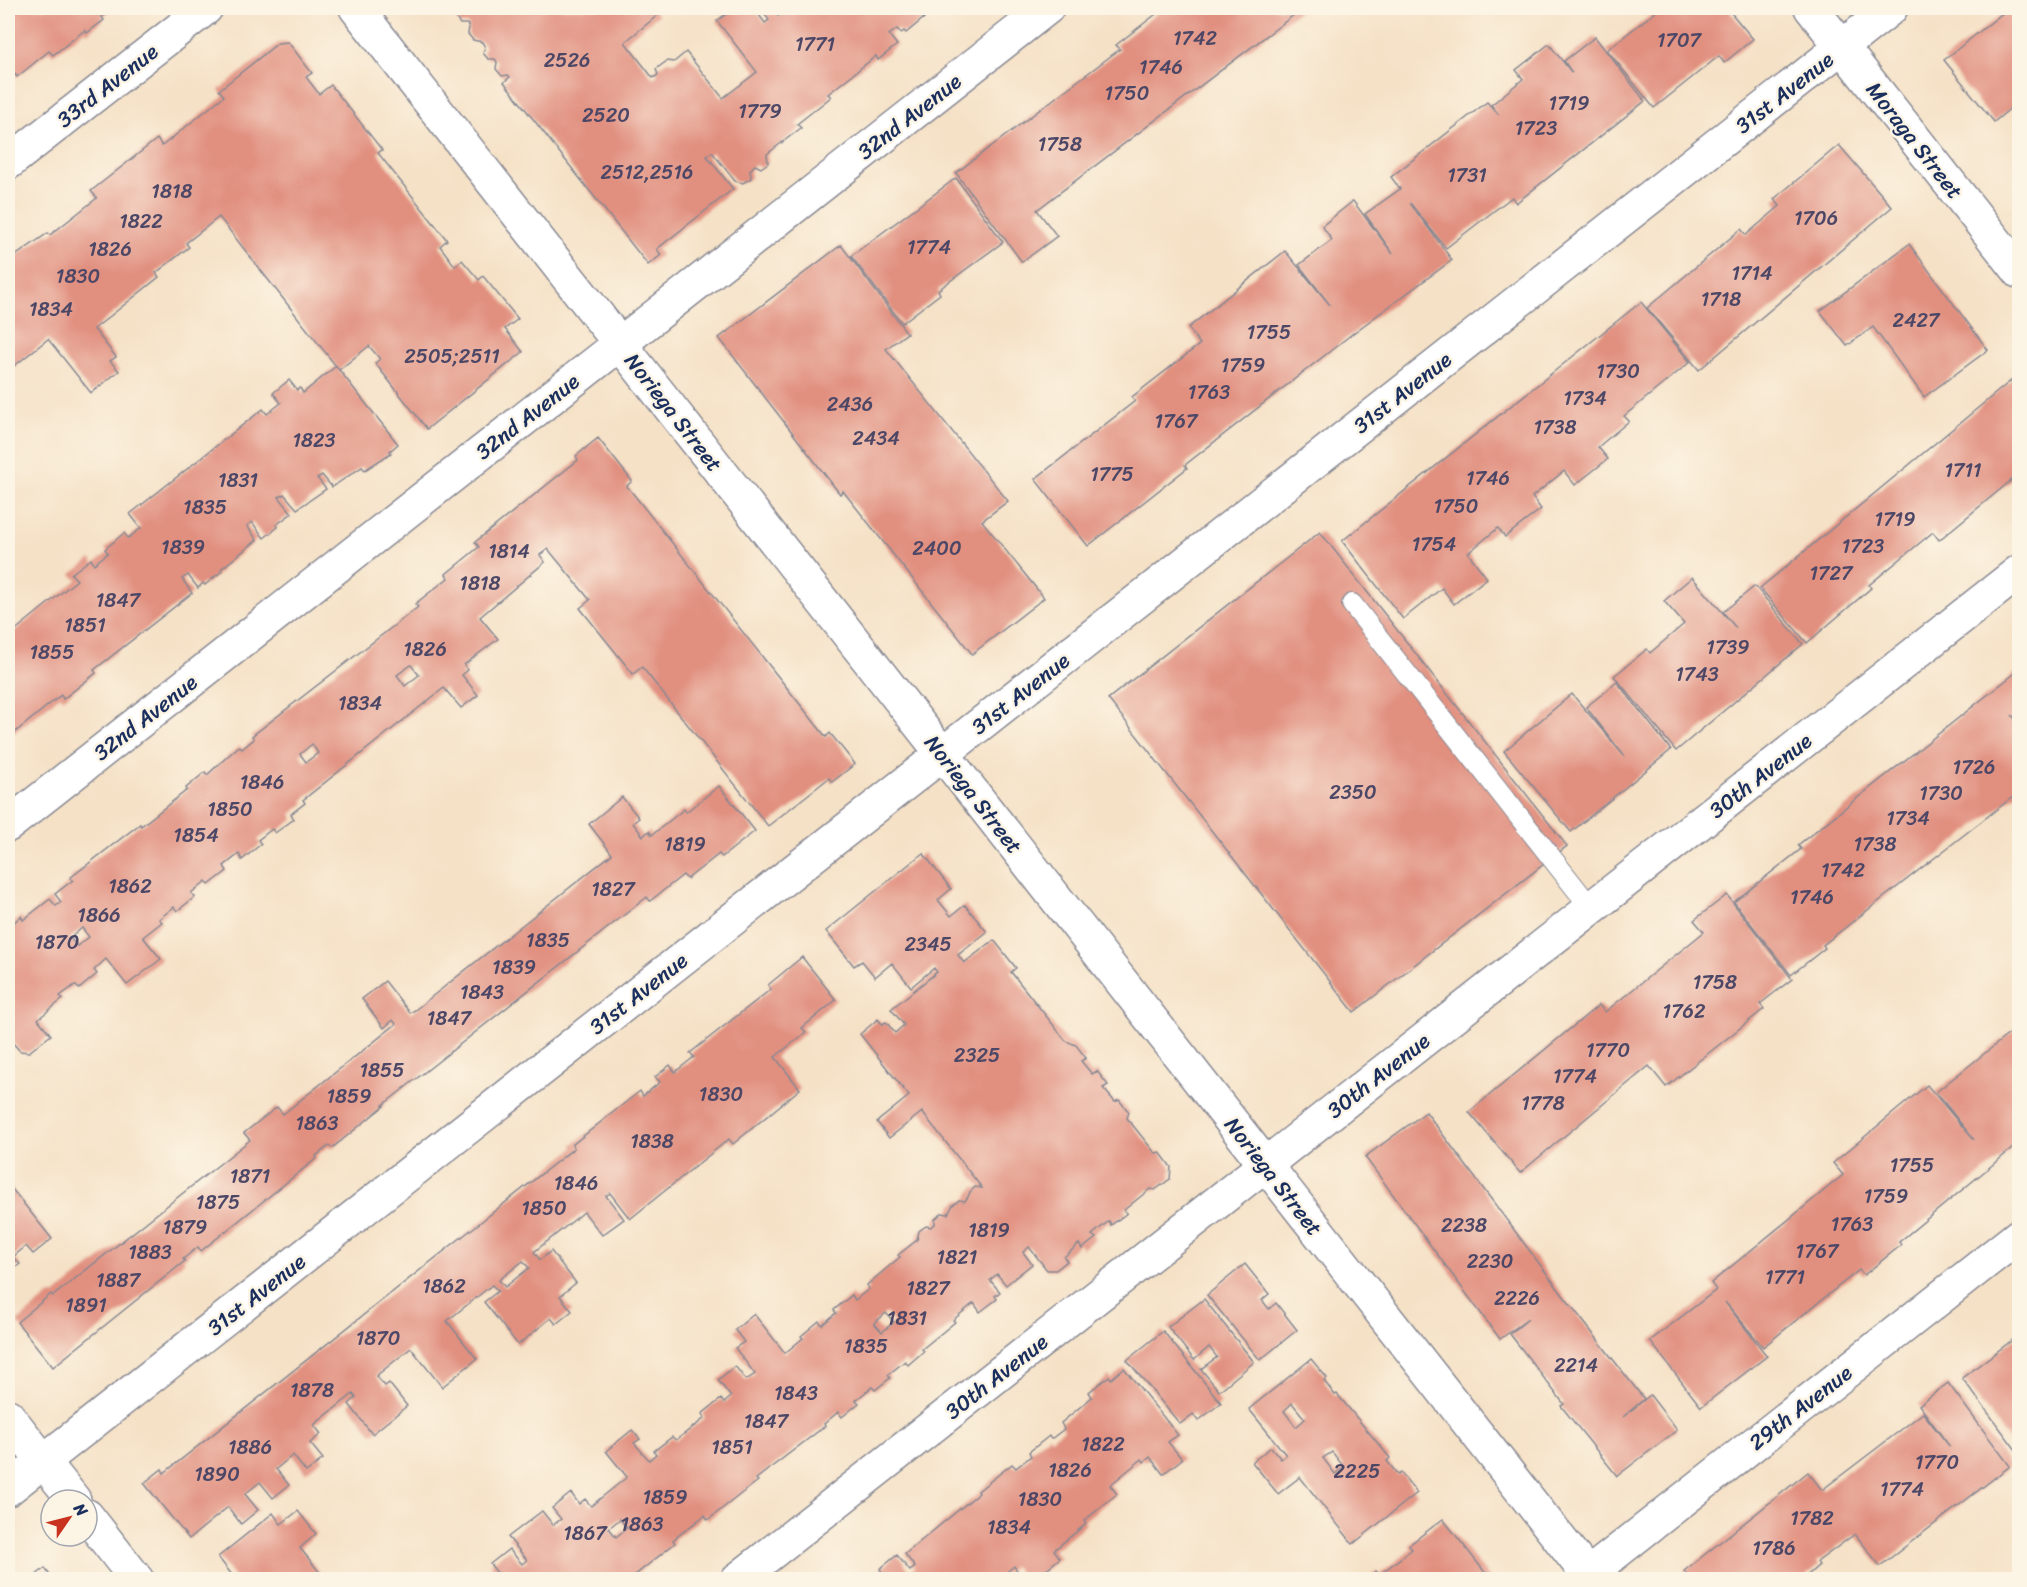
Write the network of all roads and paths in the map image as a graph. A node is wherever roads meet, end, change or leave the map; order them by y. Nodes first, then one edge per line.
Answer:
1 (206, 8) edge
2 (356, 8) edge
3 (1047, 8) edge
4 (1811, 8) edge
5 (1891, 8) edge
6 (1842, 46) junction
7 (8, 163) edge
8 (2019, 272) edge
9 (620, 344) junction
10 (2019, 571) edge
11 (1352, 604) dead end
12 (942, 754) junction
13 (8, 825) edge
14 (1591, 908) junction
15 (1266, 1164) junction
16 (2019, 1235) edge
17 (8, 1416) edge
18 (43, 1461) junction
19 (64, 1488) edge
20 (8, 1489) edge
21 (99, 1531) edge
22 (1587, 1578) edge
23 (137, 1580) edge
24 (737, 1580) edge

1 - 7 street, 33rd Avenue
2 - 9 street, Noriega Street
3 - 9 street, 32nd Avenue
4 - 6 street, Moraga Street
5 - 6 street, 31st Avenue
6 - 8 street, Moraga Street
6 - 12 street, 31st Avenue
9 - 12 street, Noriega Street
9 - 13 street, 32nd Avenue
10 - 14 street, 30th Avenue
11 - 14 lane
12 - 15 street, Noriega Street
12 - 18 street, 31st Avenue
14 - 15 street, 30th Avenue
15 - 22 street, Noriega Street
15 - 24 street, 30th Avenue
16 - 22 street, 29th Avenue
17 - 18 street
18 - 19 street
18 - 20 street, 31st Avenue
21 - 23 street

